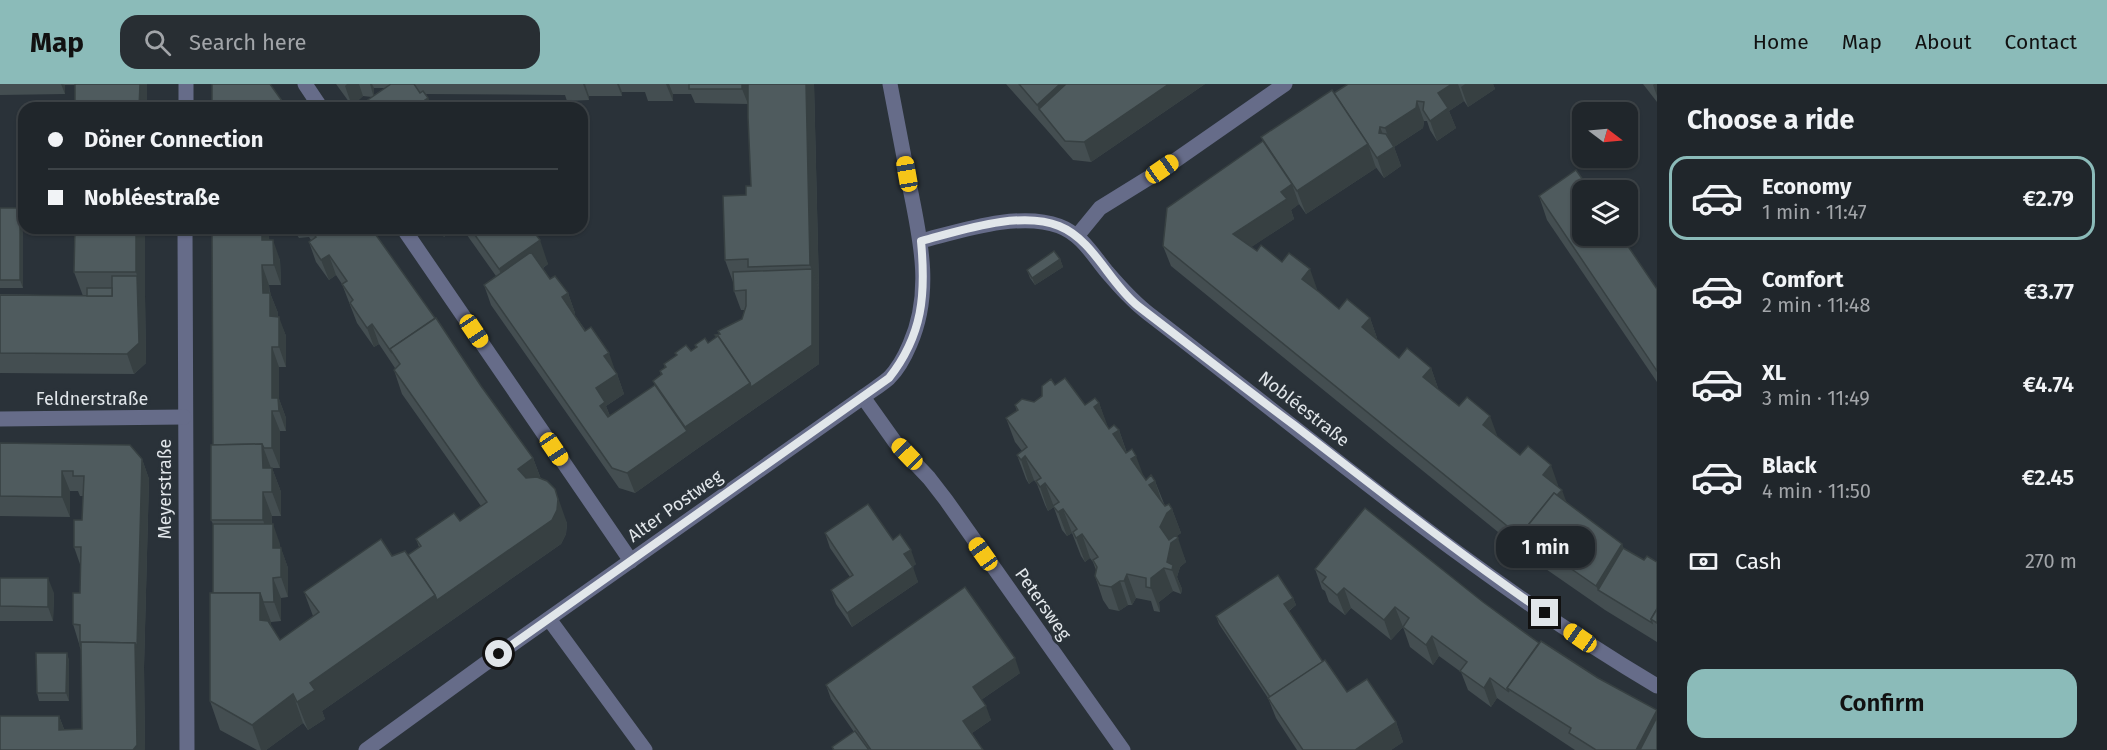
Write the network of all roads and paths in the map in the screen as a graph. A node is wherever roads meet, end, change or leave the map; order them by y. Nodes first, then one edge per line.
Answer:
1 (186, 84) edge
2 (305, 84) edge
3 (890, 84) edge
4 (1284, 84) edge
5 (186, 102) edge
6 (317, 102) edge
7 (185, 234) edge
8 (407, 234) edge
9 (1077, 236) junction
10 (921, 241) junction
11 (863, 397) junction
12 (184, 417) junction
13 (0, 419) edge
14 (631, 561) junction
15 (549, 619) junction
16 (1657, 686) edge
17 (187, 750) edge
18 (366, 750) edge
19 (645, 750) edge
20 (1123, 750) edge

1 - 5 street
2 - 6 street
3 - 10 street, Alter Postweg
4 - 9 street
7 - 12 street, Meyerstraße
8 - 14 street
9 - 10 street, Nobléestraße
9 - 16 street, Nobléestraße
10 - 11 street, Alter Postweg
11 - 14 street, Alter Postweg
11 - 20 street, Petersweg
12 - 13 street, Feldnerstraße
12 - 17 street, Meyerstraße
14 - 15 street, Alter Postweg
15 - 18 street, Alter Postweg
15 - 19 street

